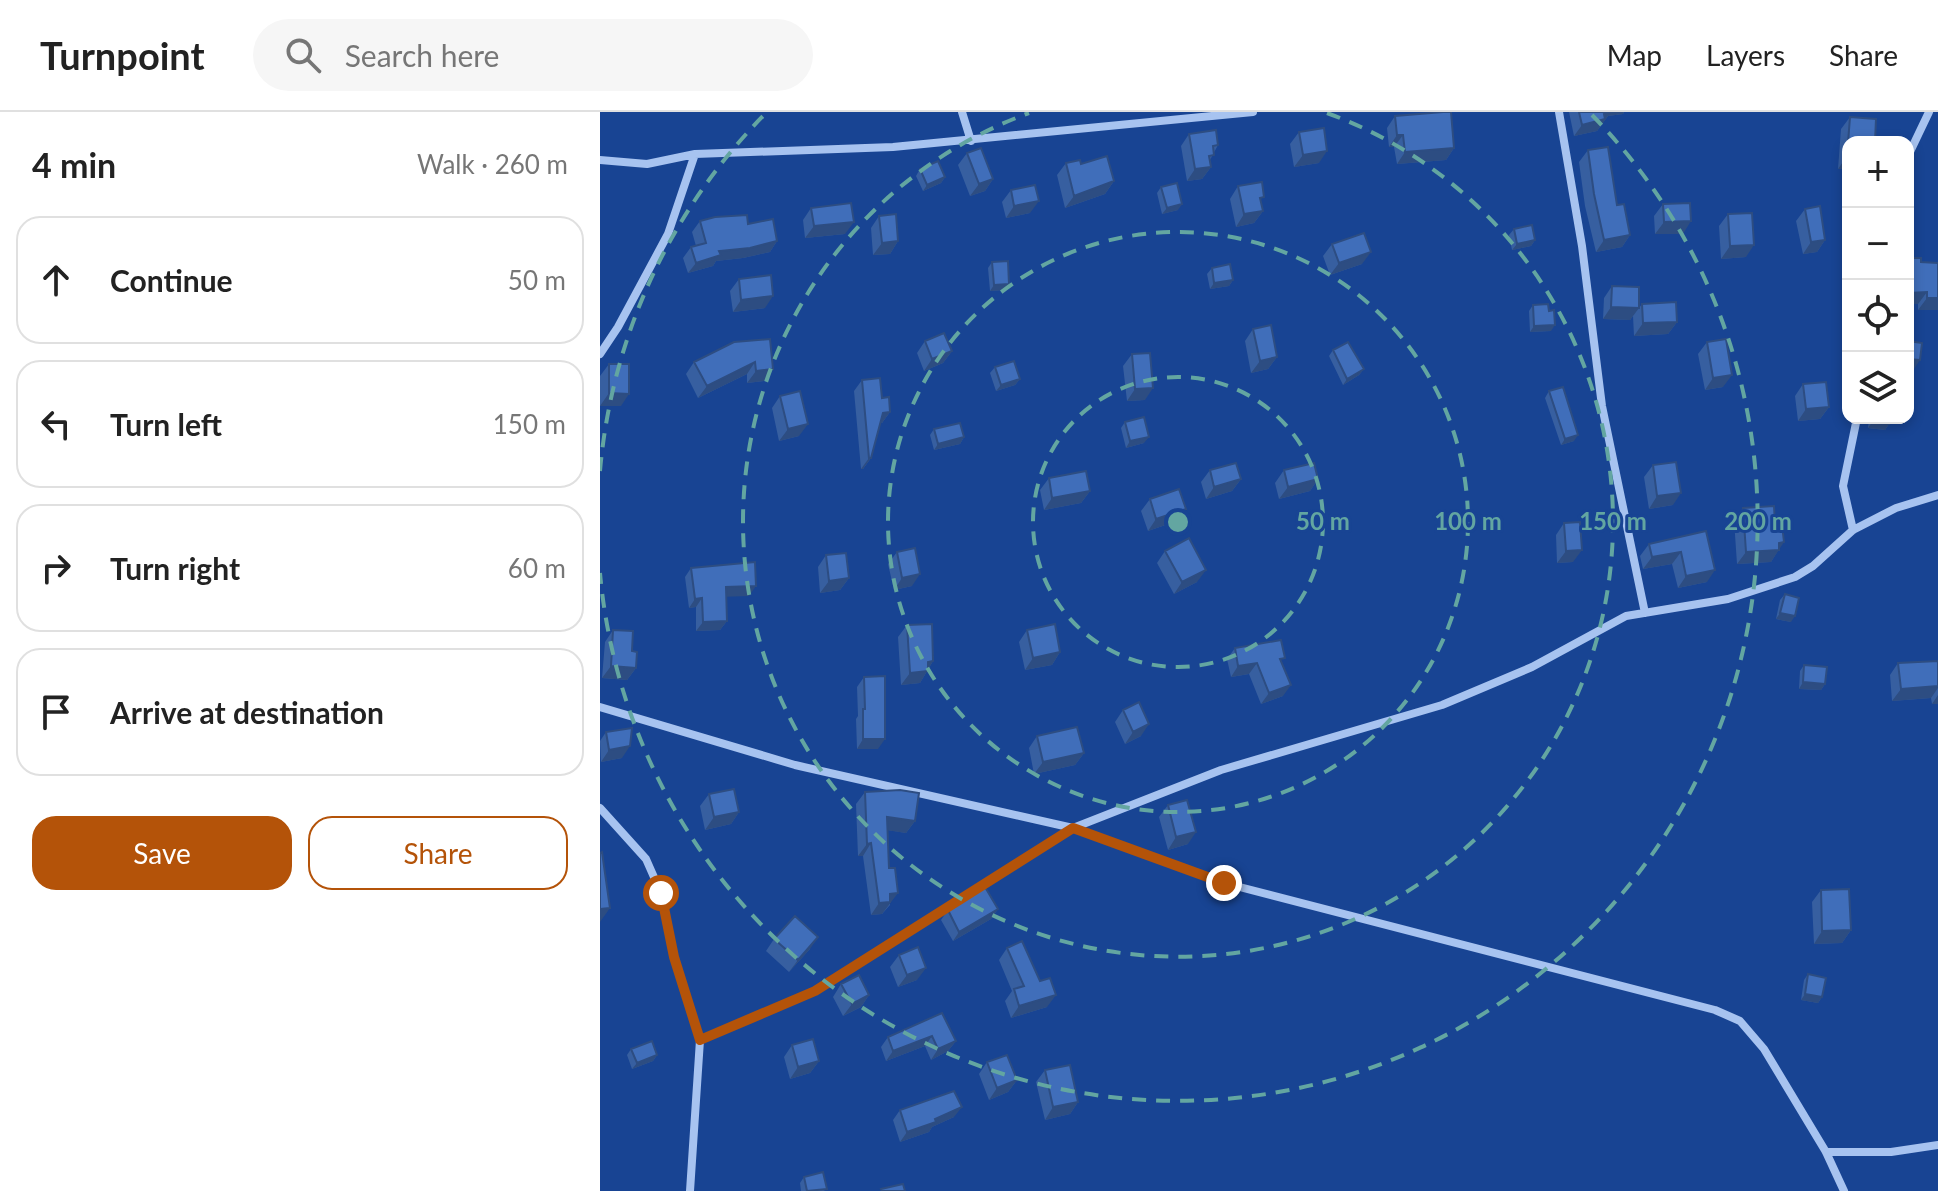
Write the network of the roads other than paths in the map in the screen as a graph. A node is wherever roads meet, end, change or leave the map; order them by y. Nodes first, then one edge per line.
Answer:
1 (962, 112) edge
2 (1253, 112) edge
3 (1559, 112) edge
4 (1929, 112) edge
5 (971, 141) junction
6 (1914, 143) edge
7 (695, 154) junction
8 (600, 160) edge
9 (600, 354) edge
10 (1856, 424) edge
11 (1938, 495) edge
12 (1853, 530) junction
13 (1645, 613) junction
14 (600, 707) edge
15 (600, 808) edge
16 (1073, 828) junction
17 (700, 1040) junction
18 (1938, 1145) edge
19 (1826, 1152) junction
20 (690, 1191) edge
21 (1844, 1191) edge

1 - 5 street
2 - 5 street
3 - 13 street
4 - 6 street
5 - 7 street
7 - 8 street
7 - 9 street
10 - 12 street
11 - 12 street
12 - 13 street
13 - 16 street
14 - 16 street
15 - 17 street
16 - 17 street
16 - 19 street
17 - 20 street
18 - 19 street
19 - 21 street

